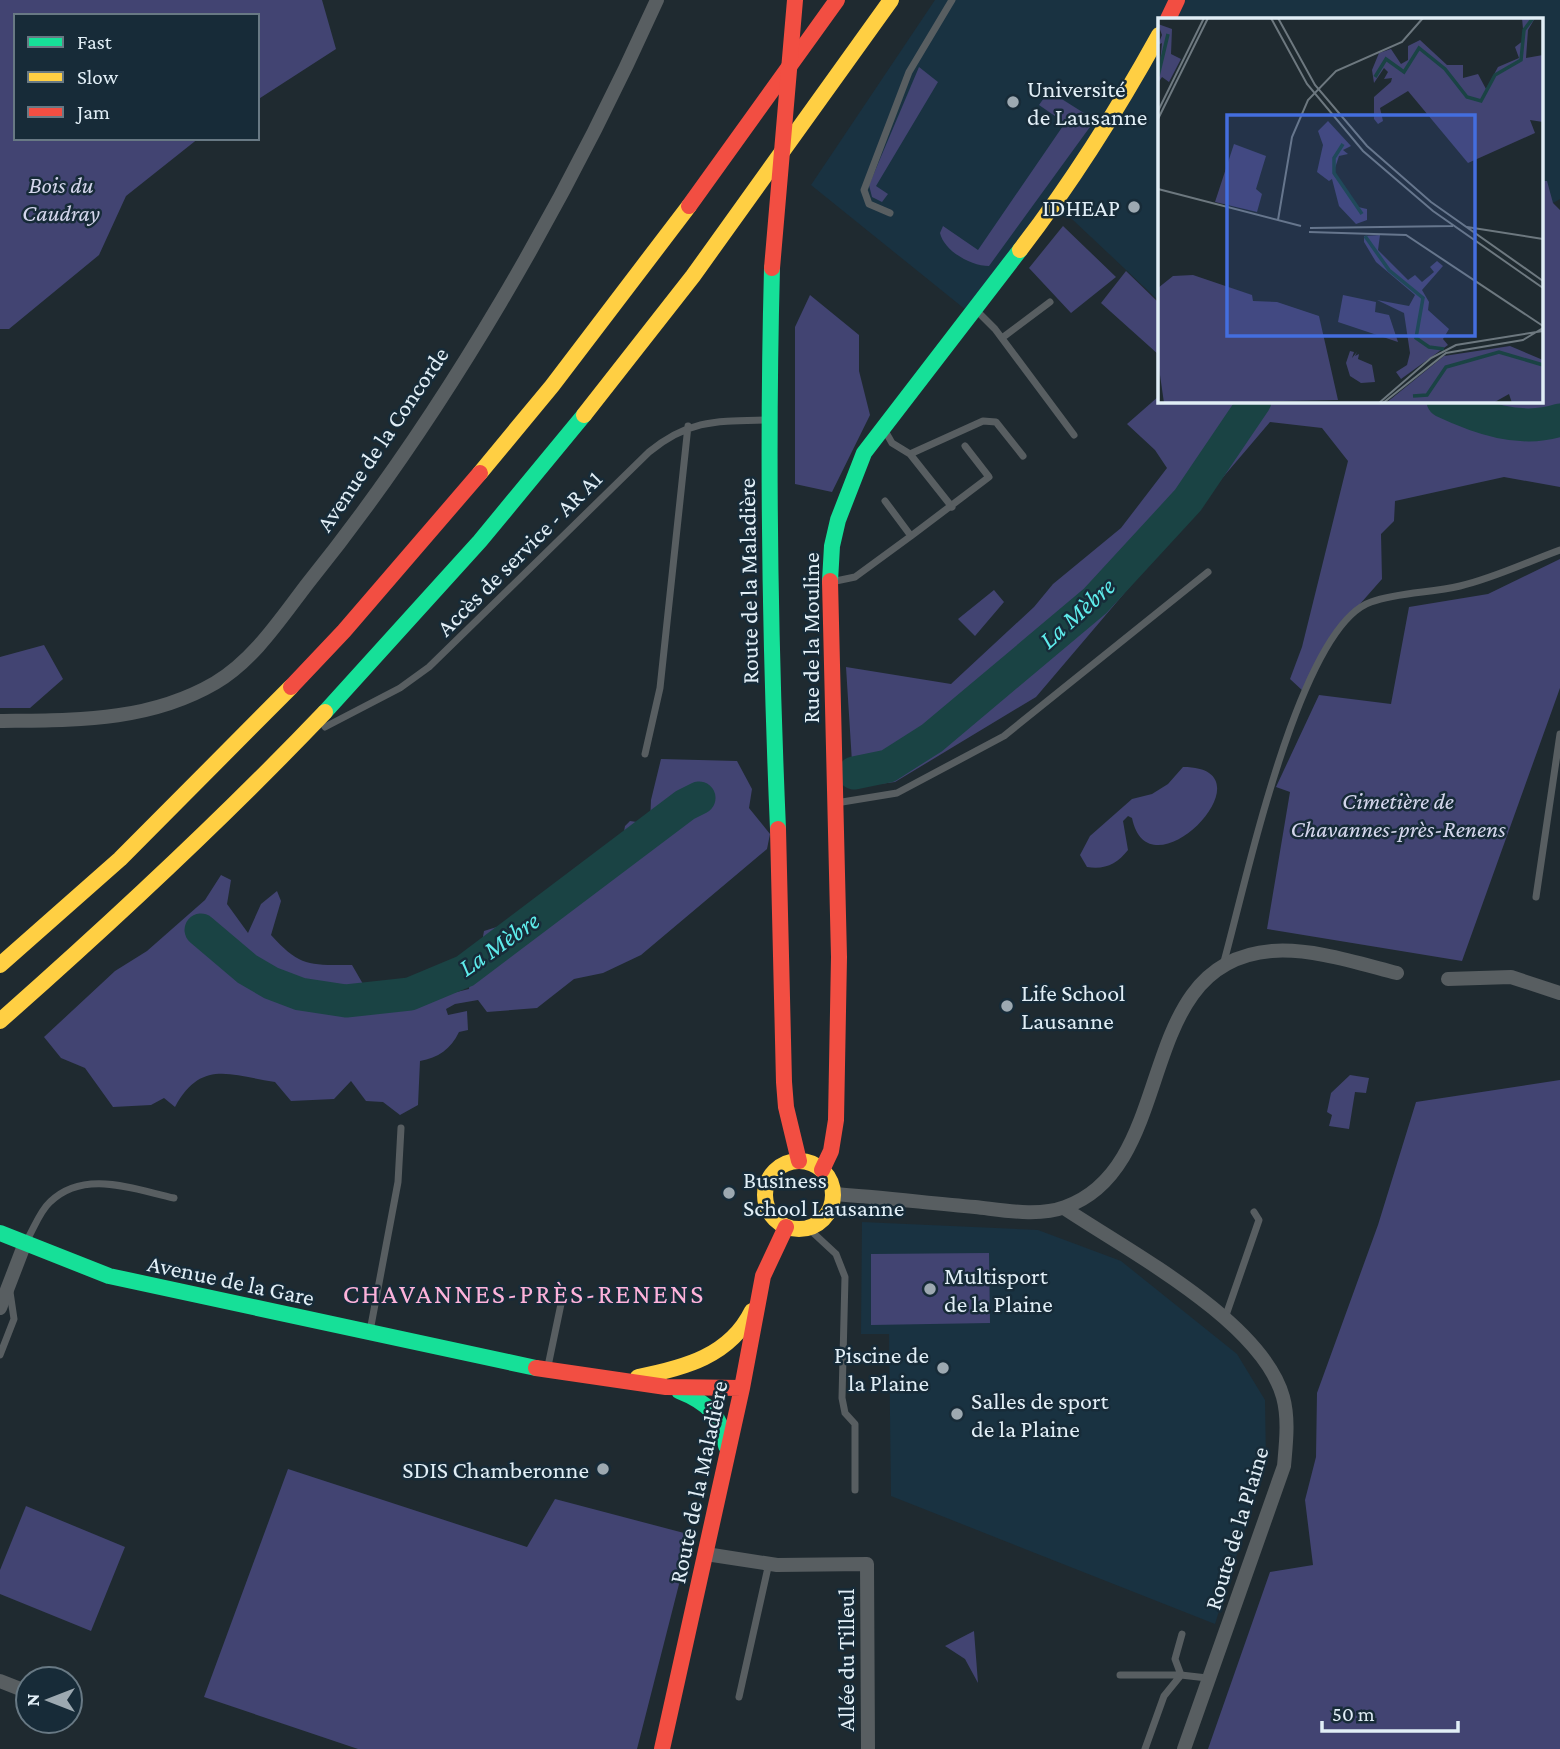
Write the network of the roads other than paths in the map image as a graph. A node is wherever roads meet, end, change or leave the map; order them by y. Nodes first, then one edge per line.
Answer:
1 (657, 0) edge
2 (795, 0) edge
3 (837, 0) edge
4 (891, 0) edge
5 (951, 0) edge
6 (1177, 0) edge
7 (1168, 18) edge
8 (1158, 40) edge
9 (890, 213) dead end
10 (1050, 302) dead end
11 (973, 307) junction
12 (1002, 338) junction
13 (768, 420) junction
14 (688, 426) junction
15 (882, 426) junction
16 (1074, 435) dead end
17 (965, 446) dead end
18 (910, 454) junction
19 (1023, 456) dead end
20 (885, 501) dead end
21 (952, 507) junction
22 (911, 536) junction
23 (1560, 550) edge
24 (1208, 572) dead end
25 (829, 583) junction
26 (0, 721) edge
27 (1560, 734) edge
28 (302, 739) junction
29 (645, 754) dead end
30 (835, 803) junction
31 (1536, 897) dead end
32 (0, 965) edge
33 (1223, 965) junction
34 (1397, 973) dead end
35 (1448, 979) dead end
36 (1560, 993) edge
37 (0, 1021) edge
38 (401, 1128) dead end
39 (799, 1161) junction
40 (822, 1170) junction
41 (833, 1194) junction
42 (174, 1198) dead end
43 (1064, 1208) junction
44 (1254, 1212) dead end
45 (786, 1227) junction
46 (808, 1228) junction
47 (0, 1233) edge
48 (25, 1243) junction
49 (763, 1276) junction
50 (9, 1286) junction
51 (561, 1304) dead end
52 (0, 1308) edge
53 (1225, 1318) junction
54 (369, 1333) junction
55 (0, 1355) edge
56 (547, 1370) junction
57 (625, 1380) junction
58 (666, 1387) junction
59 (742, 1388) junction
60 (727, 1459) junction
61 (855, 1490) dead end
62 (706, 1554) junction
63 (769, 1563) junction
64 (1182, 1634) dead end
65 (1120, 1675) dead end
66 (1181, 1675) junction
67 (1207, 1678) junction
68 (739, 1697) dead end
69 (662, 1749) edge
70 (868, 1749) edge
71 (1145, 1749) edge
72 (1184, 1749) edge

1 - 26 street, Avenue de la Concorde
2 - 13 main road, Route de la Maladière, bridge
3 - 32 main road
4 - 28 main road
5 - 9 lane
6 - 7 main road
8 - 11 main road, Rue de la Mouline
10 - 12 lane
11 - 12 lane
11 - 15 main road, Rue de la Mouline
12 - 16 lane
13 - 14 lane, Accès de service - AR A1
13 - 39 main road, Route de la Maladière
14 - 28 lane, Accès de service - AR A1
14 - 29 lane
15 - 18 lane
15 - 25 main road, Rue de la Mouline
17 - 21 lane
18 - 19 lane
18 - 21 lane
20 - 22 lane
21 - 22 lane
22 - 25 lane
23 - 33 lane
24 - 30 lane
25 - 30 main road, Rue de la Mouline
27 - 31 lane
28 - 37 main road
30 - 40 main road, Rue de la Mouline
33 - 34 street
33 - 43 street
35 - 36 street
38 - 54 lane
39 - 40 main road
39 - 45 main road
40 - 41 main road
41 - 43 street
41 - 46 main road
42 - 48 lane
43 - 53 street, Route de la Plaine
44 - 53 lane
45 - 46 main road
45 - 49 main road, Route de la Maladière
46 - 61 lane
47 - 48 main road, Avenue de la Gare
48 - 50 street
48 - 54 main road, Avenue de la Gare
49 - 57 main road, Avenue de la Gare
49 - 59 main road, Route de la Maladière
50 - 52 street
50 - 55 lane
51 - 56 lane
53 - 67 street, Route de la Plaine
54 - 56 main road, Avenue de la Gare
56 - 57 main road, Avenue de la Gare
57 - 58 main road, Avenue de la Gare
58 - 59 main road, Avenue de la Gare
58 - 60 main road, Avenue de la Gare
59 - 60 main road, Route de la Maladière
60 - 62 main road, Route de la Maladière
62 - 63 street, Allée du Tilleul
62 - 69 main road, Route de la Maladière
63 - 68 lane
63 - 70 street, Allée du Tilleul
64 - 66 lane
65 - 66 lane
66 - 67 lane
66 - 71 lane
67 - 72 street, Route de la Plaine

